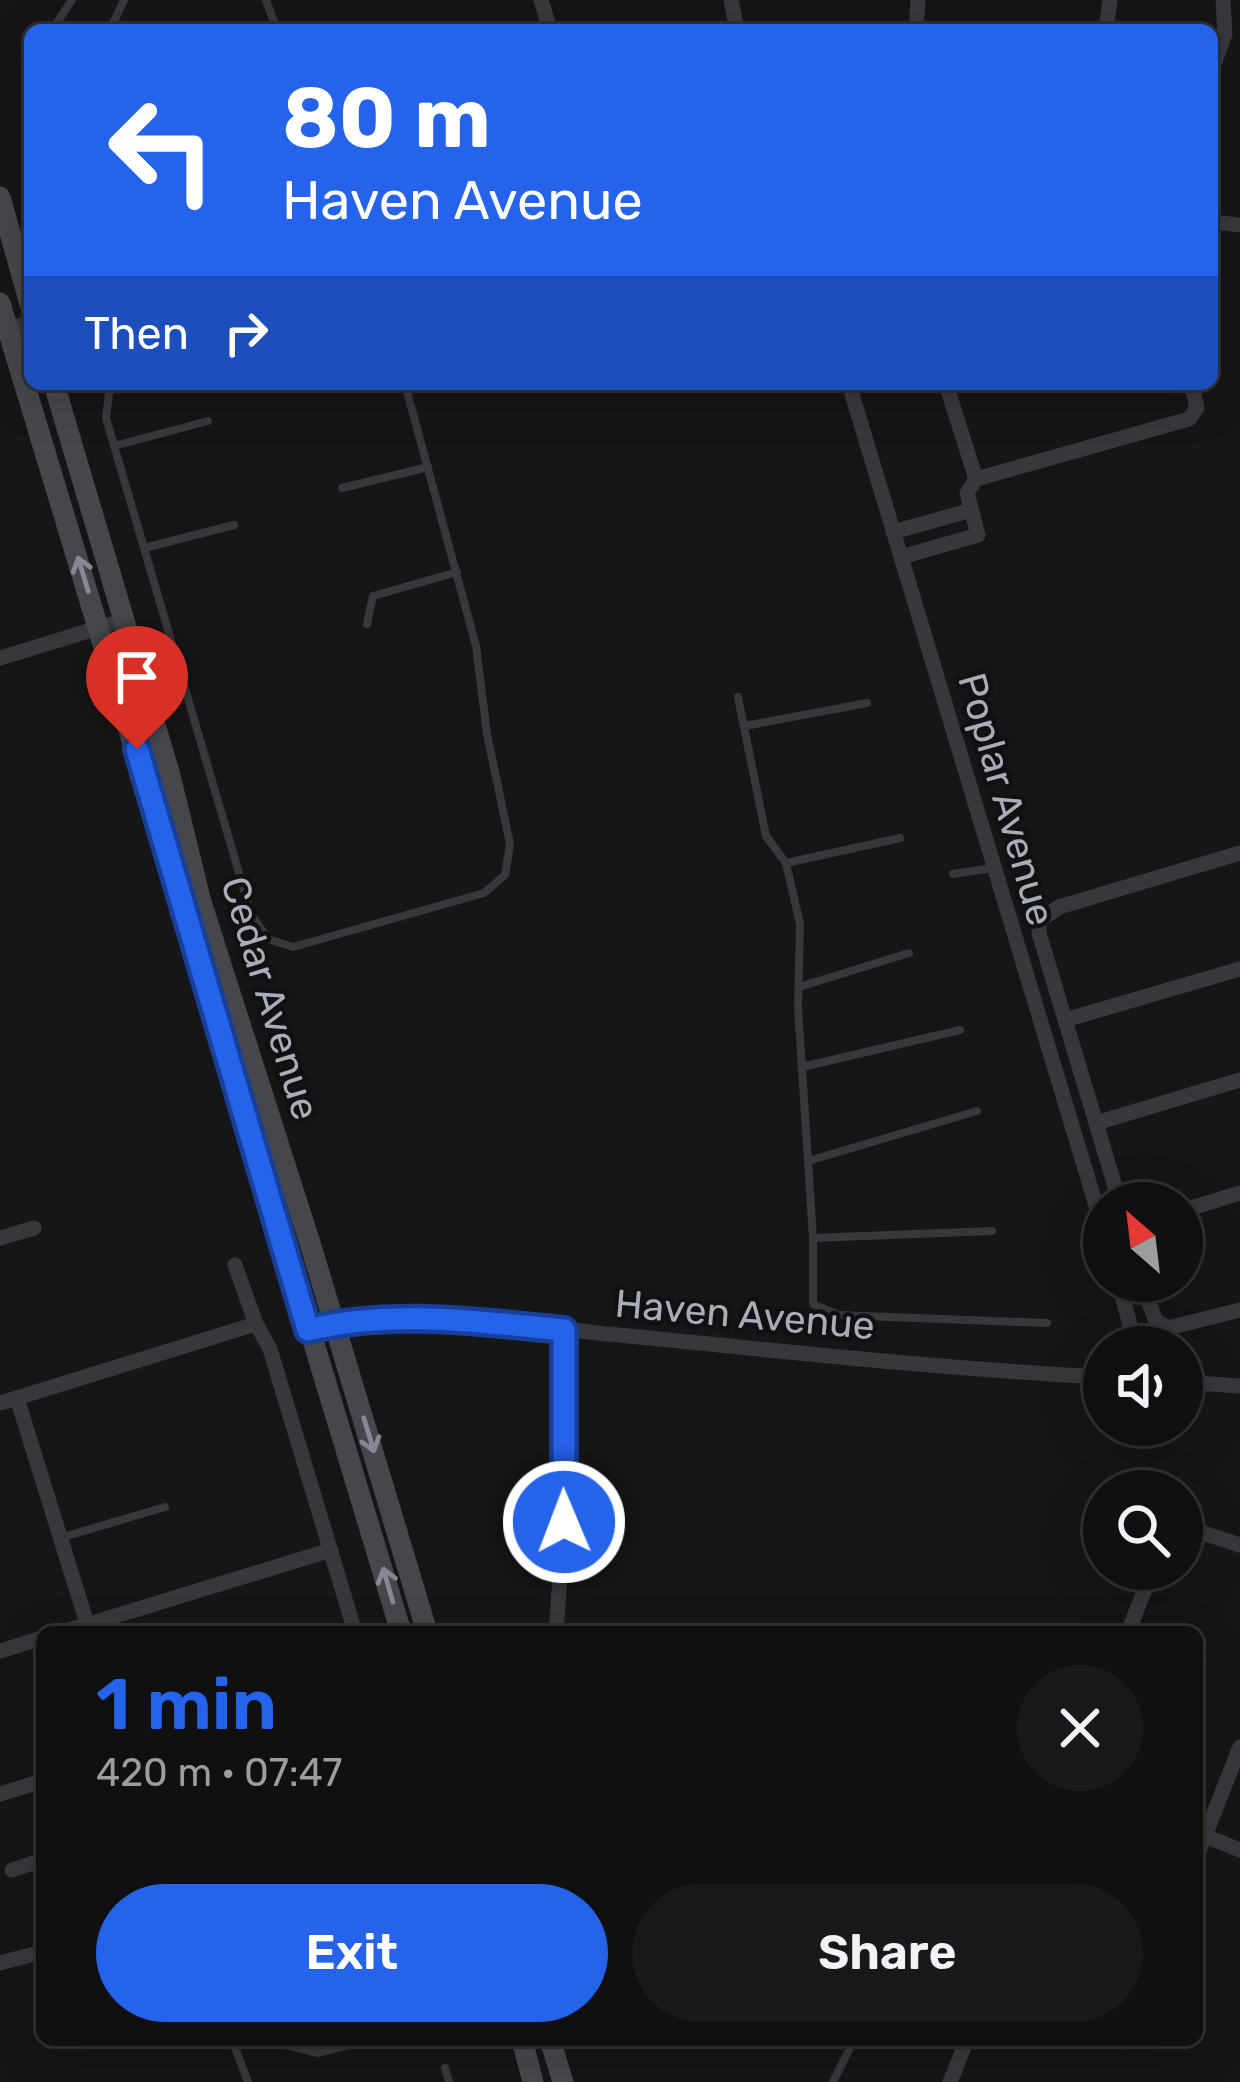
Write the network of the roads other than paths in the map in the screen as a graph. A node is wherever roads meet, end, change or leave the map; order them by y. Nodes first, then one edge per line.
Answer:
1 (1223, 0) edge
2 (1218, 55) edge
3 (0, 197) edge
4 (24, 283) edge
5 (0, 303) edge
6 (13, 327) edge
7 (24, 365) edge
8 (31, 390) edge
9 (56, 390) edge
10 (108, 390) edge
11 (407, 390) edge
12 (851, 390) edge
13 (948, 390) edge
14 (1193, 390) edge
15 (208, 421) dead end
16 (114, 446) junction
17 (428, 467) junction
18 (976, 479) junction
19 (342, 488) dead end
20 (972, 510) junction
21 (233, 525) dead end
22 (893, 532) junction
23 (144, 548) junction
24 (901, 557) junction
25 (458, 572) junction
26 (124, 620) junction
27 (367, 624) dead end
28 (100, 627) junction
29 (0, 658) edge
30 (738, 697) dead end
31 (867, 704) dead end
32 (745, 726) junction
33 (900, 838) dead end
34 (1240, 853) edge
35 (786, 863) junction
36 (993, 868) junction
37 (953, 874) dead end
38 (909, 952) dead end
39 (1240, 969) edge
40 (799, 987) junction
41 (227, 1016) junction
42 (1065, 1020) junction
43 (960, 1030) dead end
44 (802, 1067) junction
45 (1240, 1080) edge
46 (977, 1111) dead end
47 (1096, 1123) junction
48 (808, 1161) junction
49 (1089, 1182) edge
50 (1114, 1182) edge
51 (1240, 1193) edge
52 (1203, 1204) edge
53 (34, 1228) dead end
54 (992, 1231) dead end
55 (0, 1238) edge
56 (813, 1238) junction
57 (236, 1265) dead end
58 (1147, 1302) edge
59 (1240, 1310) edge
60 (335, 1323) junction
61 (1047, 1323) dead end
62 (256, 1324) junction
63 (308, 1330) junction
64 (564, 1330) junction
65 (1083, 1376) edge
66 (1203, 1383) edge
67 (1240, 1386) edge
68 (8, 1400) edge
69 (165, 1507) dead end
70 (1203, 1533) edge
71 (59, 1538) junction
72 (1240, 1545) edge
73 (331, 1550) junction
74 (1145, 1590) edge
75 (87, 1626) edge
76 (97, 1626) edge
77 (353, 1626) edge
78 (399, 1626) edge
79 (426, 1626) edge
80 (556, 1626) edge
81 (1130, 1626) edge
82 (36, 1640) edge
83 (0, 1651) edge
84 (1240, 1747) edge
85 (36, 1783) edge
86 (0, 1794) edge
87 (1205, 1836) junction
88 (1203, 1841) edge
89 (1240, 1850) edge
90 (36, 1863) edge
91 (12, 1870) dead end
92 (36, 1954) edge
93 (0, 1963) edge
94 (234, 2046) edge
95 (291, 2046) edge
96 (345, 2046) edge
97 (524, 2046) edge
98 (552, 2046) edge
99 (851, 2046) edge
100 (965, 2046) edge
101 (445, 2068) dead end
102 (248, 2082) edge
103 (449, 2082) edge
104 (533, 2082) edge
105 (562, 2082) edge
106 (833, 2082) edge
107 (950, 2082) edge

1 - 2 street
3 - 4 main road
5 - 6 main road, Cedar Avenue
7 -> 6 main road, Cedar Avenue
28 -> 8 main road, Cedar Avenue
9 - 26 main road, Cedar Avenue
10 - 16 lane
11 - 17 lane
12 - 22 street, Poplar Avenue
13 - 18 street
14 - 18 street
15 - 16 lane
16 - 23 lane
17 - 19 lane
17 - 25 lane
18 - 20 street
20 - 22 street
20 - 24 street
21 - 23 lane
22 - 24 street, Poplar Avenue
23 - 25 lane
24 - 36 street, Poplar Avenue
25 - 27 lane
26 - 28 street
26 - 41 main road, Cedar Avenue
28 - 29 street
28 - 41 main road, Cedar Avenue
30 - 32 lane
31 - 32 lane
32 - 35 lane
33 - 35 lane
34 - 42 street
35 - 40 lane
36 - 37 lane
36 - 49 street, Poplar Avenue
38 - 40 lane
39 - 42 street
40 - 44 lane
41 - 60 main road, Cedar Avenue
41 - 63 main road, Cedar Avenue
42 - 47 street
43 - 44 lane
44 - 48 lane
45 - 47 street
46 - 48 lane
47 - 50 street
48 - 56 lane
51 - 52 street
53 - 55 street
54 - 56 lane
56 - 61 lane
57 - 62 street
58 - 59 street
60 - 63 street, Haven Avenue
60 - 64 street, Haven Avenue
60 -> 79 main road, Cedar Avenue
62 - 68 street
62 - 73 street
78 -> 63 main road, Cedar Avenue
64 - 65 street, Haven Avenue
64 - 80 street
66 - 67 street
68 - 71 street
69 - 71 lane
70 - 72 street
71 - 75 street
73 - 76 street
73 - 77 street
74 - 81 street
82 - 83 street
84 - 87 street
85 - 86 street
87 - 88 street
87 - 89 street
90 - 91 street
92 - 93 street
94 - 102 lane
95 - 96 lane
97 - 104 main road
98 - 105 main road
99 - 106 lane
100 - 107 street
101 - 103 lane

